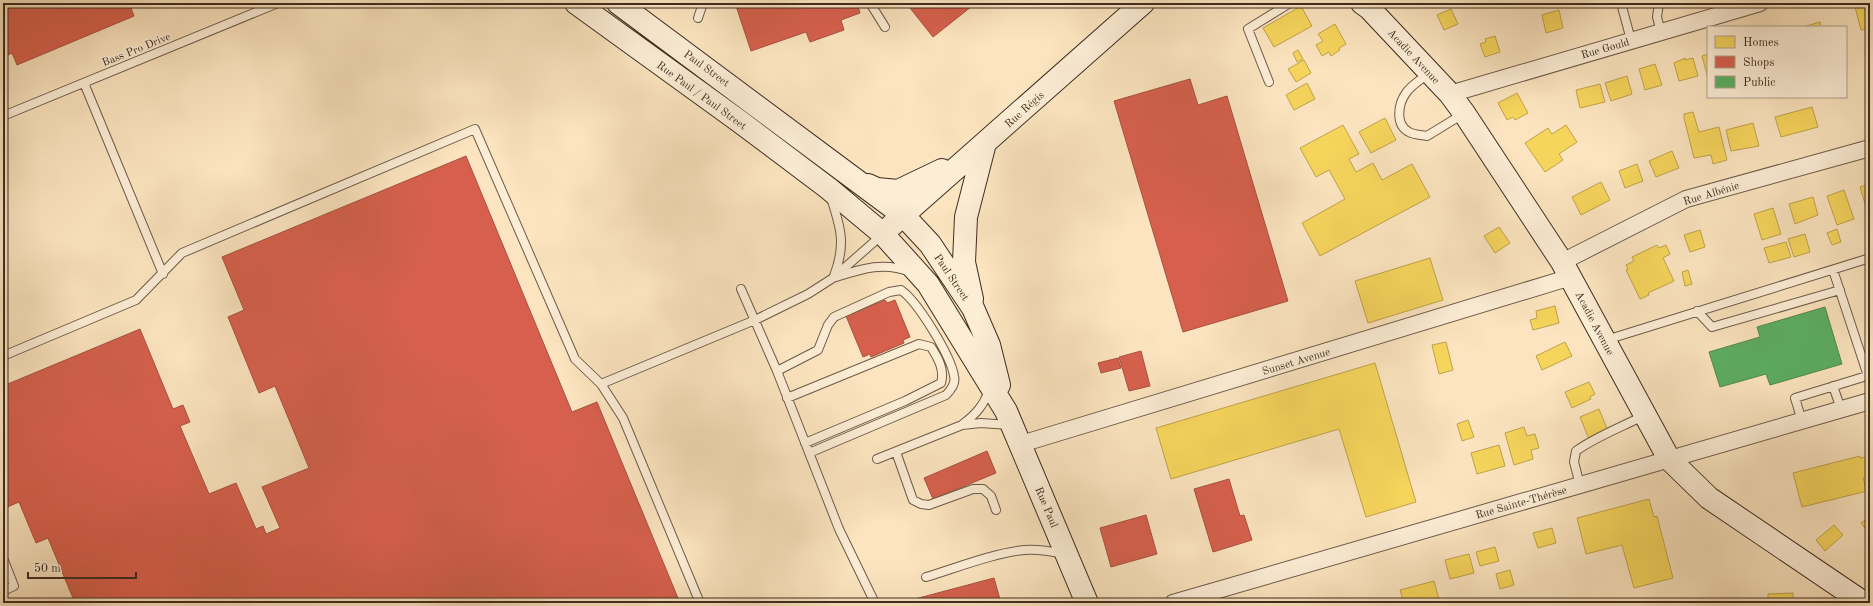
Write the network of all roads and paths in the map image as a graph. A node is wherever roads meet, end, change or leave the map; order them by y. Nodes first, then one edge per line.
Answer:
1 (278, 3) edge
2 (576, 3) edge
3 (618, 3) edge
4 (703, 3) edge
5 (870, 3) edge
6 (1143, 3) edge
7 (1290, 3) edge
8 (1362, 3) edge
9 (1621, 3) edge
10 (1659, 3) edge
11 (1760, 3) edge
12 (698, 18) dead end
13 (885, 27) dead end
14 (1661, 32) junction
15 (1631, 40) junction
16 (1430, 72) junction
17 (84, 82) junction
18 (1269, 82) dead end
19 (1450, 94) junction
20 (1464, 114) junction
21 (3, 116) edge
22 (985, 143) junction
23 (1870, 148) edge
24 (856, 179) junction
25 (828, 188) junction
26 (903, 215) junction
27 (883, 234) junction
28 (1870, 258) edge
29 (1567, 270) junction
30 (1834, 270) junction
31 (163, 274) junction
32 (833, 278) junction
33 (928, 284) junction
34 (741, 289) dead end
35 (1840, 290) junction
36 (973, 308) junction
37 (1697, 311) junction
38 (755, 320) junction
39 (1605, 340) junction
40 (3, 356) edge
41 (777, 371) junction
42 (1869, 376) edge
43 (601, 384) junction
44 (990, 385) junction
45 (1834, 386) junction
46 (787, 398) junction
47 (1870, 400) edge
48 (1841, 409) junction
49 (1645, 415) junction
50 (1802, 421) junction
51 (962, 425) junction
52 (1013, 427) junction
53 (805, 443) junction
54 (896, 452) junction
55 (809, 453) junction
56 (877, 459) dead end
57 (1669, 459) junction
58 (1580, 485) junction
59 (996, 510) dead end
60 (1067, 555) junction
61 (3, 558) edge
62 (926, 577) dead end
63 (3, 591) edge
64 (872, 599) dead end
65 (700, 603) edge
66 (1087, 603) edge
67 (1173, 603) edge
68 (1864, 603) edge

1 - 17 lane, Bass Pro Drive
2 - 25 main road, Rue Paul / Paul Street
3 - 24 main road, Paul Street
4 - 12 lane
5 - 13 lane
6 - 22 main road, Rue Régis
7 - 18 lane
8 - 16 main road, Acadie Avenue
9 - 15 lane
10 - 14 lane
11 - 14 street, Rue Gould
14 - 15 street, Rue Gould
15 - 19 street, Rue Gould
16 - 19 main road, Acadie Avenue
16 - 20 lane
17 - 21 lane, Bass Pro Drive
17 - 31 lane
19 - 20 main road, Acadie Avenue
20 - 29 main road, Acadie Avenue
22 - 24 main road
22 - 26 main road, Rue Régis
22 - 36 main road
23 - 29 street, Rue Albénie
24 - 26 main road, Paul Street
25 - 27 main road
25 - 32 lane
26 - 27 main road, Rue Régis
26 - 36 main road, Paul Street
27 - 32 lane
27 - 33 main road
28 - 30 lane
29 - 39 main road, Acadie Avenue
29 - 52 street, Sunset Avenue
30 - 35 lane
30 - 37 lane
31 - 40 lane
31 - 43 lane
32 - 33 lane
32 - 38 lane
33 - 44 main road
34 - 38 lane
35 - 37 lane
35 - 42 lane
36 - 52 main road, Paul Street
37 - 39 lane
38 - 41 lane
38 - 43 lane
39 - 49 main road, Acadie Avenue
41 - 46 lane
41 - 55 lane
42 - 45 lane
43 - 65 lane
44 - 51 lane
44 - 52 main road
45 - 48 lane
45 - 50 lane
46 - 53 lane
46 - 53 lane
47 - 48 street, Rue Sainte-Thérèse
48 - 50 street, Rue Sainte-Thérèse
49 - 57 main road, Acadie Avenue
49 - 58 lane
50 - 57 street, Rue Sainte-Thérèse
51 - 52 lane
51 - 54 lane
52 - 60 main road, Rue Paul
53 - 55 lane
54 - 56 lane
54 - 59 lane
55 - 64 lane
57 - 58 street, Rue Sainte-Thérèse
57 - 68 main road, Acadie Avenue
58 - 67 street, Rue Sainte-Thérèse
60 - 62 lane
60 - 66 main road, Rue Paul
61 - 63 lane

